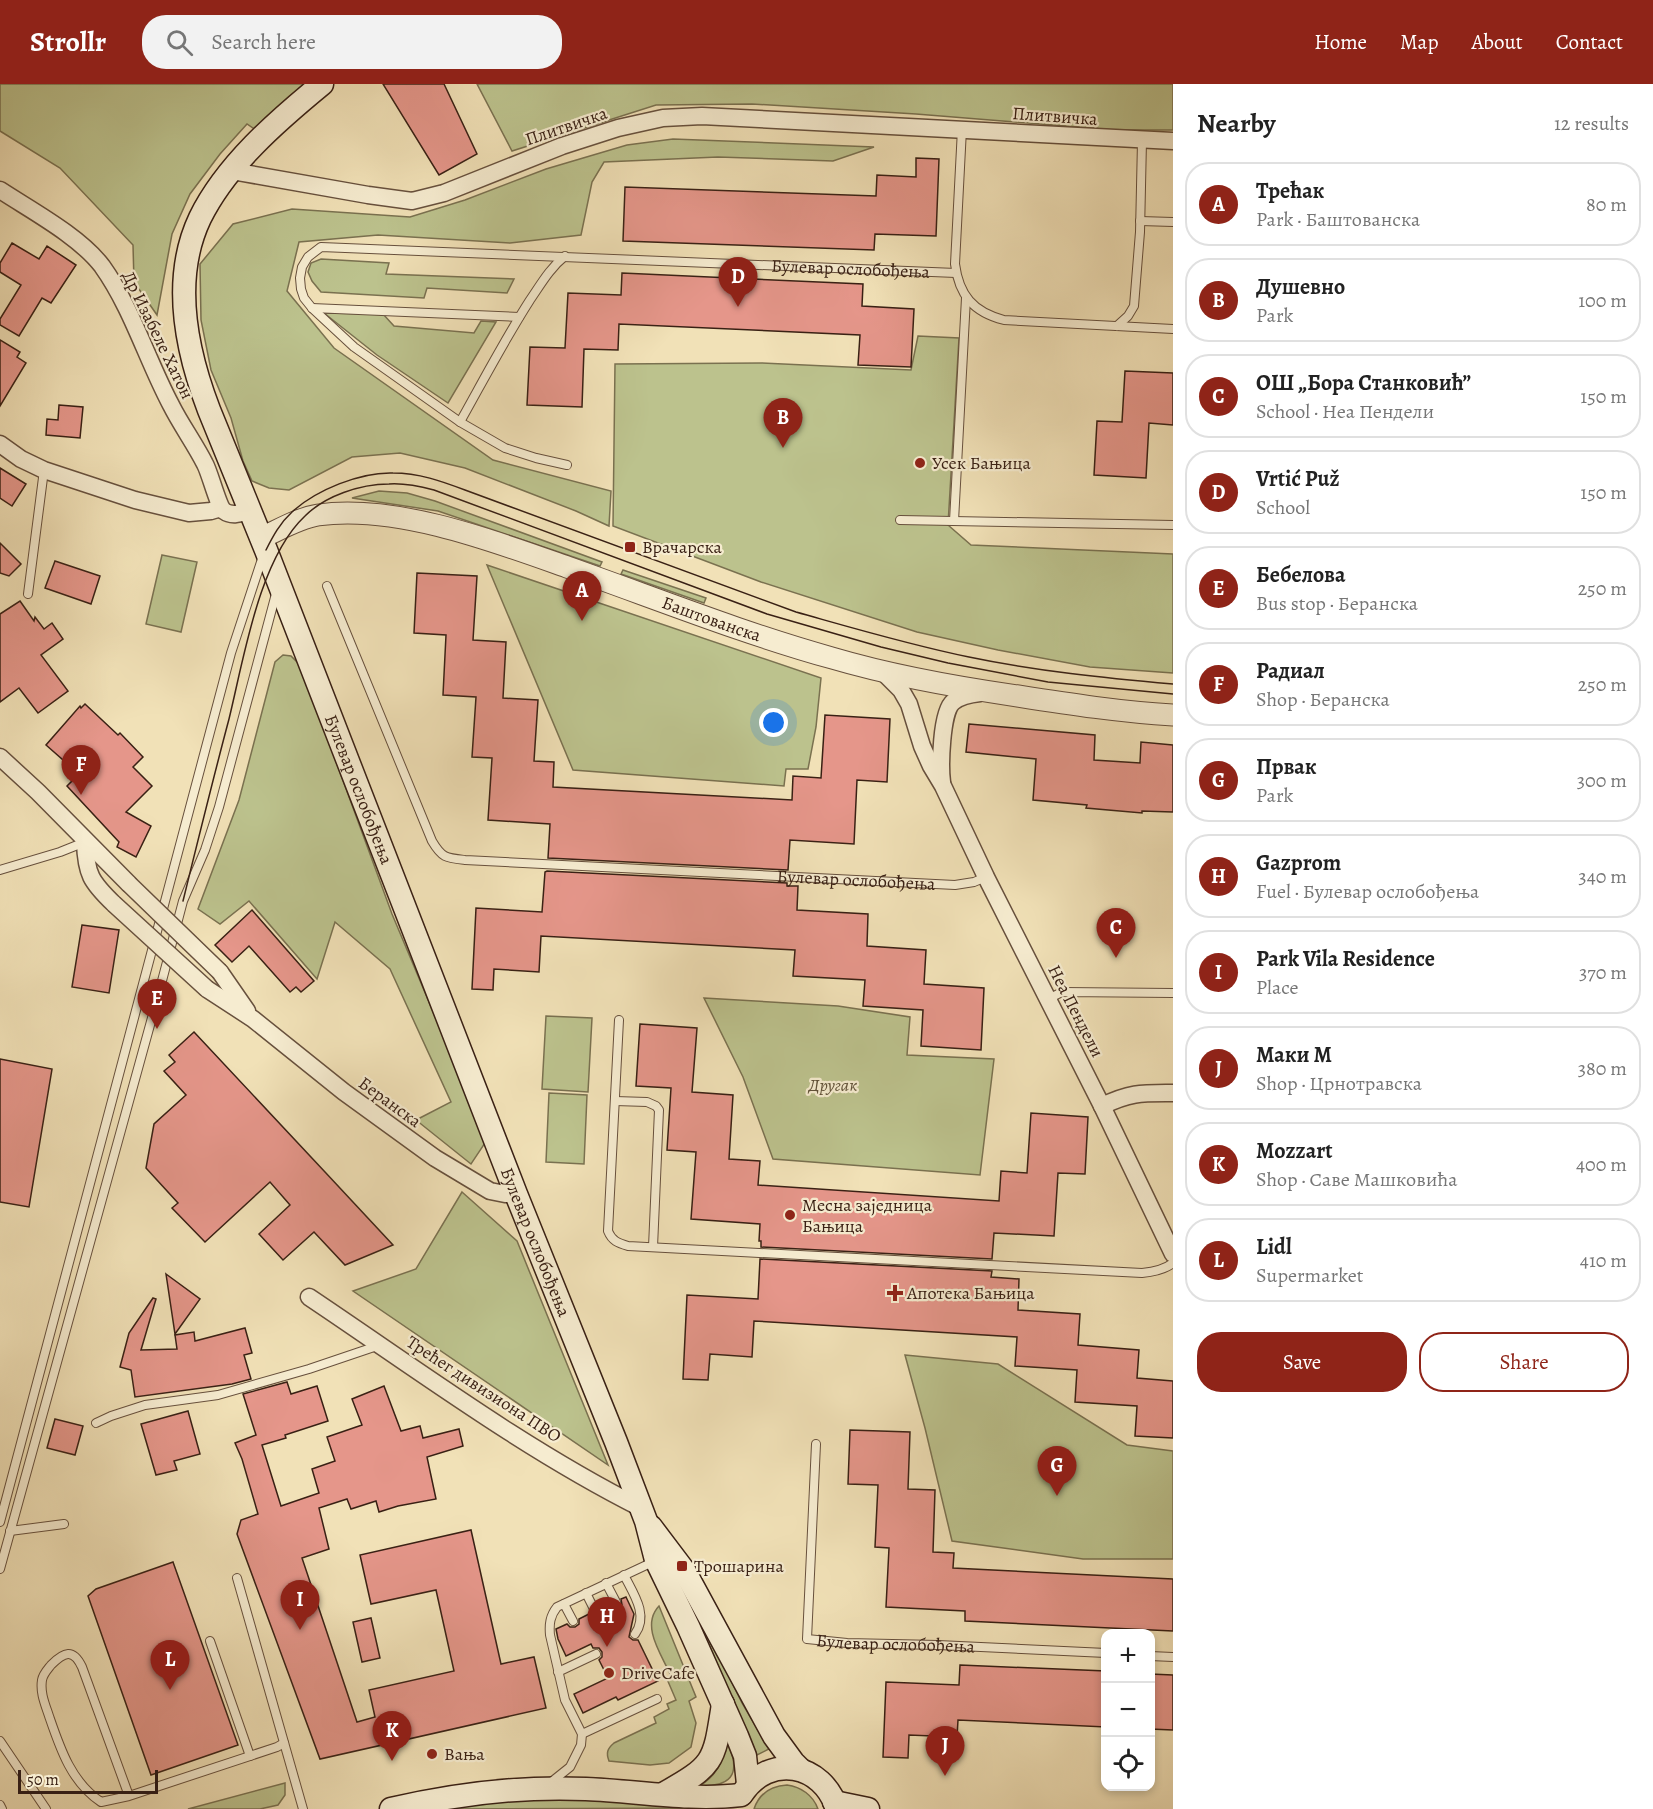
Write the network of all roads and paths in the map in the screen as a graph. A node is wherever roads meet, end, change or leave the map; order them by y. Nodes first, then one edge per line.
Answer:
1 (322, 84) edge
2 (962, 129) junction
3 (1142, 141) junction
4 (1173, 141) edge
5 (232, 171) junction
6 (0, 190) edge
7 (1140, 220) junction
8 (1173, 222) edge
9 (565, 256) junction
10 (956, 273) junction
11 (966, 298) junction
12 (312, 308) junction
13 (519, 318) junction
14 (1117, 326) junction
15 (1173, 329) edge
16 (460, 422) junction
17 (0, 444) edge
18 (567, 465) dead end
19 (44, 470) junction
20 (221, 508) junction
21 (250, 511) junction
22 (900, 520) dead end
23 (954, 521) junction
24 (1173, 525) edge
25 (264, 544) junction
26 (278, 583) junction
27 (327, 586) dead end
28 (28, 594) dead end
29 (883, 672) junction
30 (990, 692) junction
31 (1173, 715) edge
32 (0, 757) edge
33 (943, 786) junction
34 (85, 842) junction
35 (0, 870) edge
36 (986, 877) junction
37 (1173, 993) edge
38 (1050, 1005) junction
39 (253, 1019) junction
40 (619, 1020) dead end
41 (1173, 1093) edge
42 (615, 1101) junction
43 (1102, 1106) junction
44 (516, 1194) junction
45 (653, 1247) junction
46 (1173, 1254) edge
47 (1173, 1263) edge
48 (309, 1297) dead end
49 (381, 1345) junction
50 (96, 1423) dead end
51 (816, 1444) dead end
52 (643, 1515) junction
53 (0, 1522) edge
54 (64, 1524) dead end
55 (10, 1531) junction
56 (656, 1560) junction
57 (0, 1569) edge
58 (624, 1575) junction
59 (237, 1578) dead end
60 (606, 1583) junction
61 (586, 1593) junction
62 (616, 1602) dead end
63 (564, 1604) junction
64 (595, 1611) dead end
65 (573, 1621) dead end
66 (635, 1634) dead end
67 (210, 1641) dead end
68 (585, 1647) dead end
69 (1101, 1653) edge
70 (1155, 1656) edge
71 (1173, 1657) edge
72 (558, 1671) junction
73 (657, 1699) dead end
74 (723, 1704) junction
75 (582, 1734) junction
76 (0, 1741) edge
77 (284, 1743) junction
78 (250, 1756) junction
79 (801, 1770) junction
80 (542, 1788) junction
81 (663, 1794) junction
82 (129, 1796) junction
83 (742, 1796) edge
84 (835, 1805) edge
85 (46, 1809) edge
86 (303, 1809) edge
87 (391, 1809) edge
88 (868, 1809) edge

1 - 5 main road, Булевар ослобођења
2 - 3 street, Плитвичка
2 - 5 street, Плитвичка
2 - 10 lane, Булевар ослобођења
3 - 4 street, Плитвичка
3 - 7 lane
5 - 21 main road, Булевар ослобођења
6 - 20 street, Др Изабеле Хатон
7 - 8 lane
7 - 14 lane
9 - 10 lane, Булевар ослобођења
9 - 12 lane, Булевар ослобођења
9 - 13 lane
10 - 11 lane, Булевар ослобођења
11 - 14 lane
11 - 23 lane, Булевар ослобођења
12 - 13 lane
12 - 16 lane, Булевар ослобођења
13 - 16 lane
14 - 15 lane
16 - 18 lane, Булевар ослобођења
17 - 19 street
19 - 20 street
19 - 28 lane
20 - 21 street
21 - 25 main road, Булевар ослобођења
22 - 23 lane
23 - 24 lane
25 - 26 main road, Булевар ослобођења
25 - 29 street, Баштованска
25 - 53 lane
26 - 44 main road, Булевар ослобођења
26 - 55 lane
27 - 36 lane, Булевар ослобођења
29 - 30 street, Баштованска
29 - 33 street, Неа Пендели
30 - 31 street, Баштованска
30 - 33 street, Неа Пендели
32 - 34 street, Беранска
33 - 36 street, Неа Пендели
34 - 35 lane
34 - 39 street, Беранска, bridge
34 - 39 street, Беранска, bridge
36 - 38 street, Неа Пендели
37 - 38 lane
38 - 43 street, Неа Пендели
39 - 44 street, Беранска
40 - 42 lane
41 - 43 street
42 - 45 lane
42 - 45 lane
43 - 46 street, Неа Пендели
44 - 52 main road, Булевар ослобођења
45 - 47 lane
48 - 49 street, Трећег дивизиона ПВО
49 - 50 lane
49 - 52 street, Трећег дивизиона ПВО
51 - 69 lane, Булевар ослобођења
52 - 56 main road, Булевар ослобођења
52 - 79 main road, Булевар ослобођења
54 - 55 lane
55 - 57 lane
56 - 58 lane
56 - 74 main road, Булевар ослобођења
58 - 60 lane
58 - 66 lane
59 - 77 lane
60 - 61 lane
60 - 62 lane
61 - 63 lane
61 - 64 lane
63 - 65 lane
63 - 72 lane
67 - 78 lane
68 - 72 lane
70 - 71 lane
72 - 75 lane
73 - 75 lane
74 - 81 main road
74 - 83 main road, Булевар ослобођења
75 - 80 lane
76 - 85 lane
77 - 78 lane
77 - 86 lane
78 - 82 lane
79 - 83 main road
79 - 84 main road, Булевар ослобођења
80 - 81 main road
80 - 87 main road
81 - 83 main road
82 - 82 lane
84 - 88 main road

